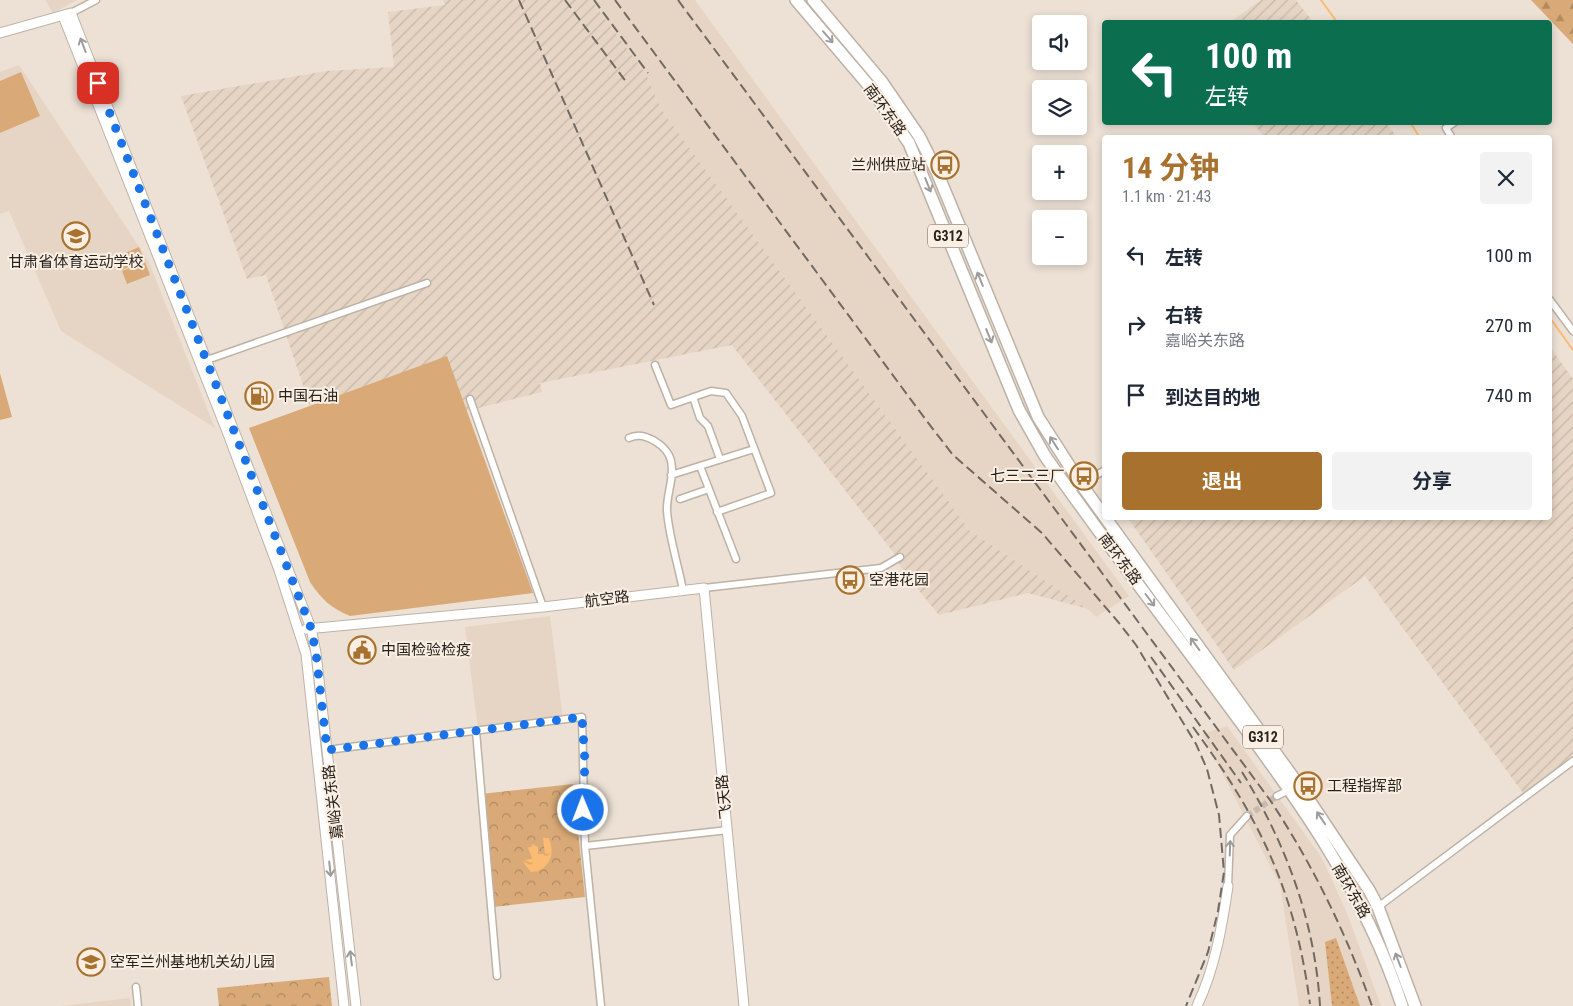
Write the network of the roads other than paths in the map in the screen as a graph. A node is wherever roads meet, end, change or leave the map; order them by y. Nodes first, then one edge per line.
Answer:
1 (96, 0) edge
2 (796, 0) edge
3 (813, 0) edge
4 (67, 15) junction
5 (0, 33) edge
6 (1450, 125) edge
7 (1450, 135) edge
8 (427, 283) dead end
9 (1552, 303) edge
10 (1573, 331) edge
11 (207, 360) junction
12 (655, 365) dead end
13 (693, 397) junction
14 (470, 399) dead end
15 (629, 438) dead end
16 (754, 449) junction
17 (720, 459) junction
18 (700, 466) junction
19 (1102, 472) edge
20 (671, 475) junction
21 (1081, 484) junction
22 (709, 489) junction
23 (1069, 491) junction
24 (680, 499) dead end
25 (717, 512) junction
26 (1102, 513) edge
27 (1107, 520) edge
28 (900, 557) dead end
29 (736, 559) dead end
30 (704, 588) junction
31 (683, 590) junction
32 (544, 606) junction
33 (311, 628) junction
34 (299, 630) junction
35 (476, 731) junction
36 (327, 750) junction
37 (1573, 761) edge
38 (1291, 789) junction
39 (1277, 796) tunnel mouth
40 (1247, 816) tunnel mouth
41 (728, 830) junction
42 (585, 846) junction
43 (1228, 886) joint
44 (1378, 907) junction
45 (497, 976) dead end
46 (136, 987) dead end
47 (138, 1006) edge
48 (344, 1006) edge
49 (356, 1006) edge
50 (602, 1006) edge
51 (744, 1006) edge
52 (1197, 1006) edge
53 (1402, 1006) edge
54 (1416, 1006) edge

1 - 4 street
2 -> 23 highway, 南环东路 / G312
21 -> 3 highway, 南环东路 / G312
4 - 5 main road
11 -> 4 main road, 嘉峪关东路
4 - 34 main road, 嘉峪关东路
6 - 7 street
8 - 11 street
9 - 10 street
11 - 33 main road, 嘉峪关东路
12 - 13 street
13 - 16 street
13 - 17 street
14 - 32 street
15 - 20 street
16 - 17 street
16 - 25 street
17 - 18 street
18 - 20 street
18 - 22 street
19 - 21 street
20 - 31 street
21 - 23 street
26 -> 21 highway, 南环东路 / G312
22 - 24 street
22 - 25 street
23 -> 38 highway, 南环东路 / G312
25 - 29 street
44 -> 27 highway, 南环东路 / G312
28 - 30 street, 航空路
30 - 31 main road, 航空路
30 - 41 main road, 飞天路
31 - 32 main road, 航空路
32 - 33 main road, 航空路
33 - 34 main road, 航空路
33 - 36 main road, 嘉峪关东路
34 -> 48 main road, 嘉峪关东路
35 - 36 street
35 - 42 street
35 - 45 street
49 -> 36 main road, 嘉峪关东路
37 - 44 street
38 - 39 street
38 - 53 highway, 南环东路 / G312
43 -> 40 street
41 - 42 street
41 - 51 main road, 飞天路
42 - 50 street
43 - 52 main road
54 -> 44 highway, 南环东路 / G312
46 - 47 street

